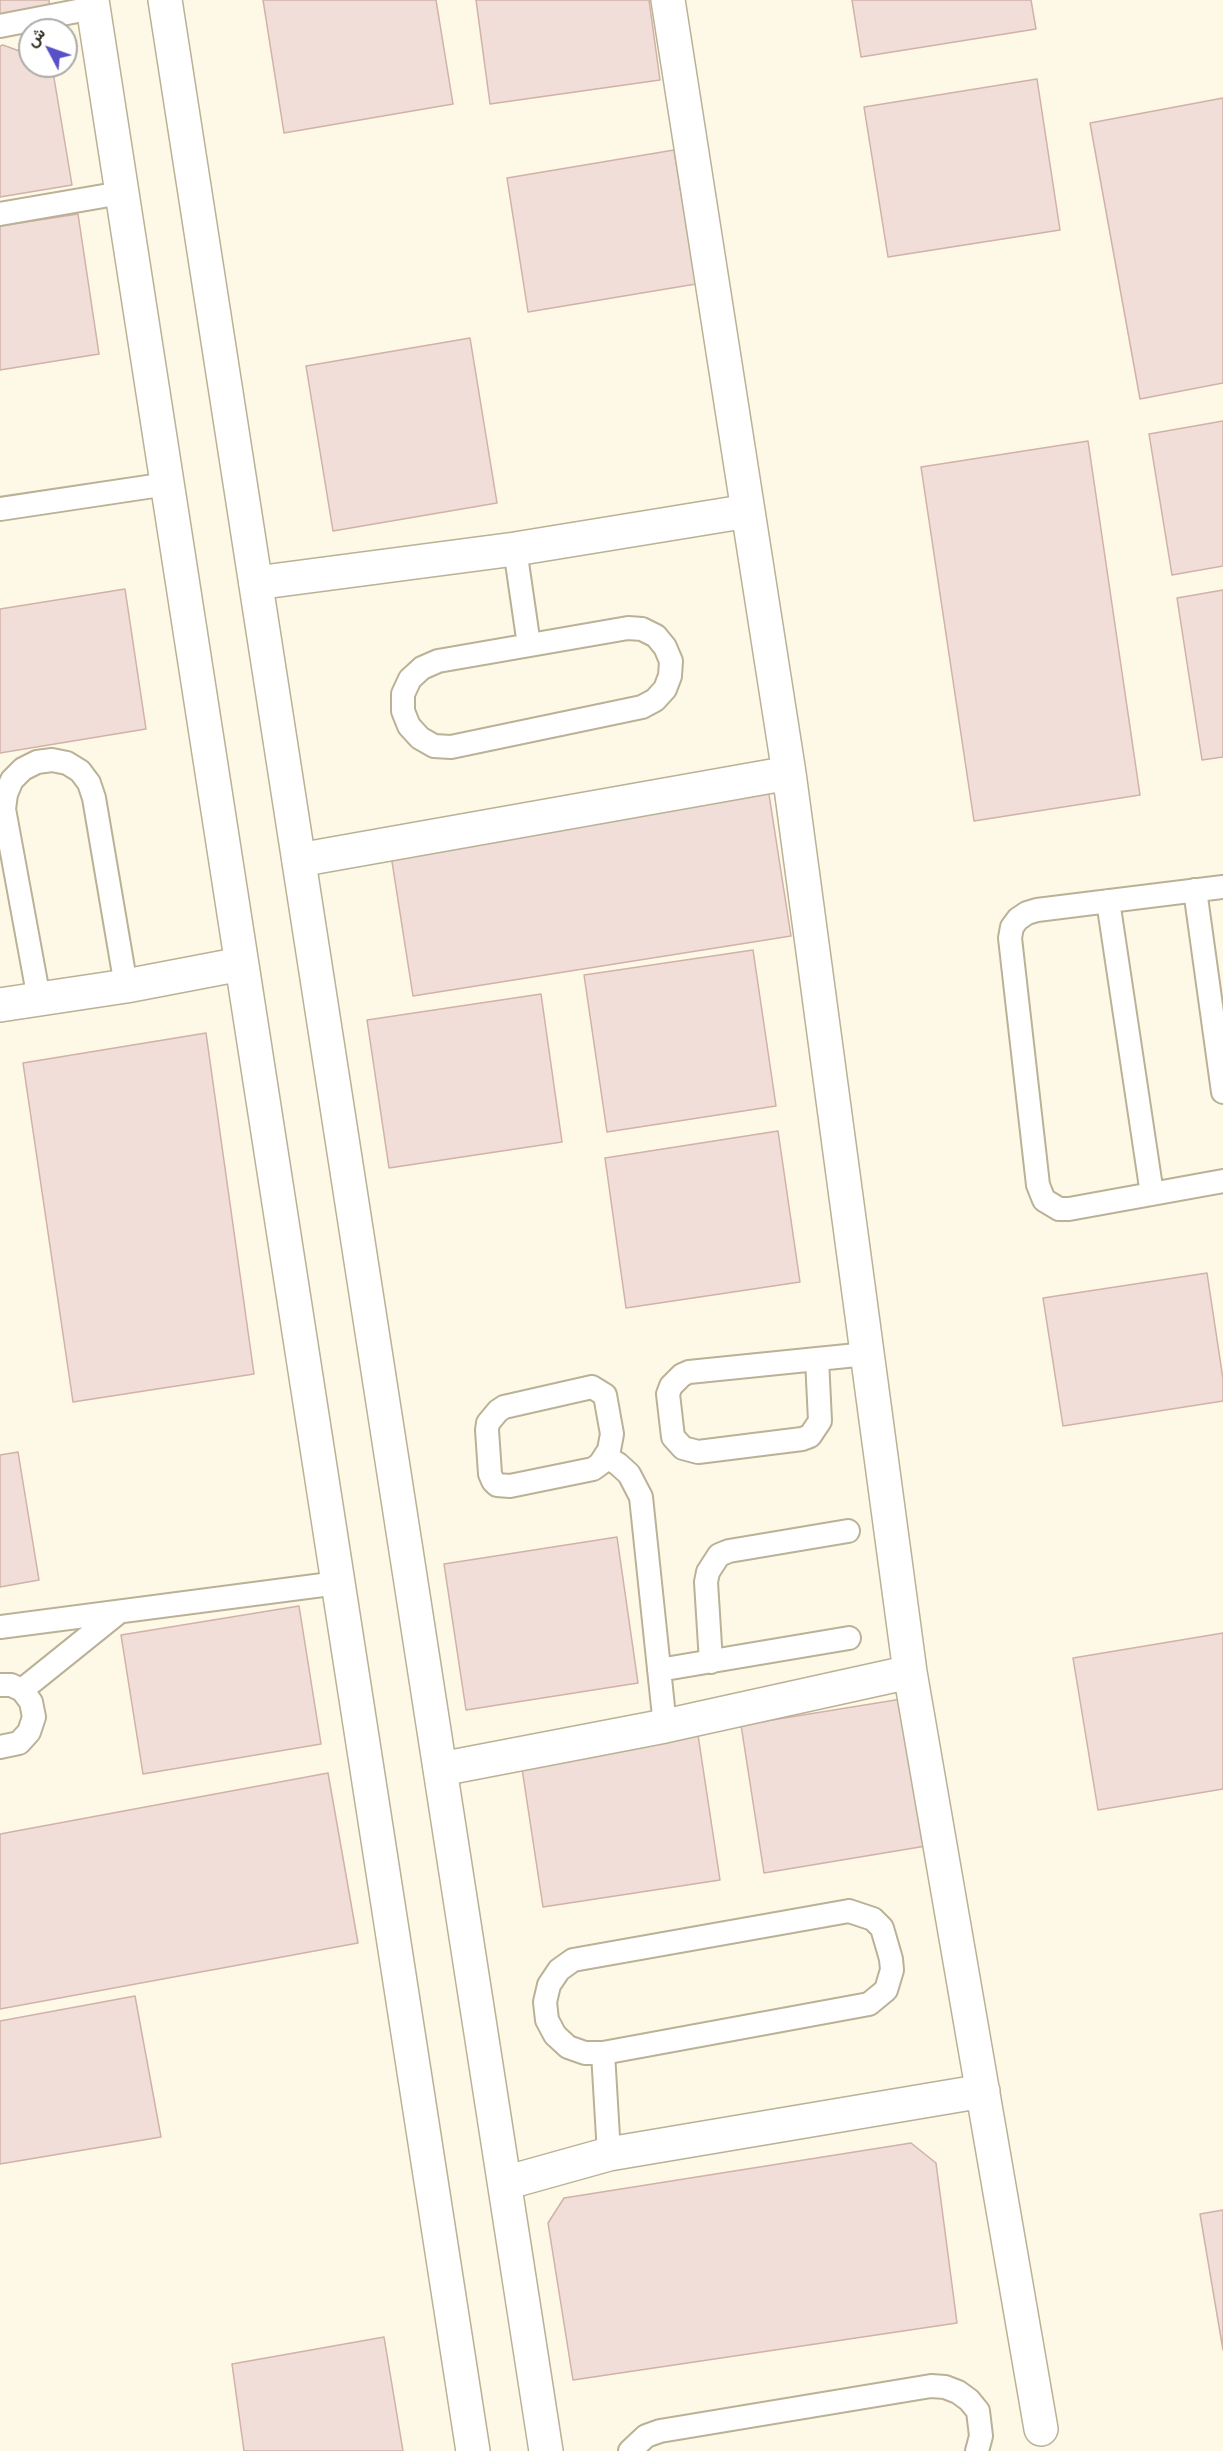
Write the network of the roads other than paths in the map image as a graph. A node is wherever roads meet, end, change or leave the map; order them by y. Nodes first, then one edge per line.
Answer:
1 (165, 0) edge
2 (668, 0) edge
3 (92, 4) edge
4 (0, 26) edge
5 (121, 193) junction
6 (0, 214) edge
7 (167, 484) junction
8 (0, 509) edge
9 (748, 511) junction
10 (514, 549) junction
11 (256, 583) junction
12 (529, 645) junction
13 (789, 773) junction
14 (299, 860) junction
15 (1223, 887) edge
16 (1195, 890) junction
17 (1108, 901) junction
18 (242, 964) junction
19 (126, 986) junction
20 (39, 999) junction
21 (0, 1005) edge
22 (1223, 1092) edge
23 (1223, 1181) edge
24 (1152, 1194) junction
25 (867, 1354) junction
26 (817, 1359) junction
27 (606, 1457) junction
28 (848, 1531) dead end
29 (338, 1583) junction
30 (120, 1611) junction
31 (0, 1627) edge
32 (849, 1638) dead end
33 (711, 1662) junction
34 (659, 1670) junction
35 (910, 1672) junction
36 (11, 1687) edge
37 (665, 1726) junction
38 (0, 1748) edge
39 (441, 1769) junction
40 (603, 2053) junction
41 (982, 2091) junction
42 (609, 2154) junction
43 (505, 2182) junction
44 (1041, 2429) dead end
45 (473, 2451) edge
46 (546, 2451) edge
47 (630, 2451) edge
48 (977, 2451) edge

1 - 11 street
2 - 9 street
3 - 4 lane
3 - 5 street
5 - 6 lane
5 - 7 street
7 - 8 lane
7 - 18 street
9 - 10 street
9 - 13 street
10 - 11 street
10 - 12 lane
11 - 14 street
12 - 12 lane
13 - 14 street
13 - 25 street
14 - 39 street
15 - 16 lane
16 - 17 lane
16 - 22 lane
17 - 24 lane
17 - 24 lane
18 - 19 street
18 - 29 street
19 - 20 street
19 - 20 lane
20 - 21 street
23 - 24 lane
25 - 26 lane
25 - 35 street
26 - 26 lane
27 - 27 lane
27 - 34 lane
28 - 33 lane
29 - 30 lane
29 - 45 street
30 - 31 lane
30 - 36 lane
32 - 33 lane
33 - 34 lane
34 - 37 lane
35 - 37 street
35 - 41 street
36 - 38 lane
37 - 39 street
39 - 43 street
40 - 40 lane
40 - 42 lane
41 - 42 street
41 - 44 street
42 - 43 street
43 - 46 street
47 - 48 lane

